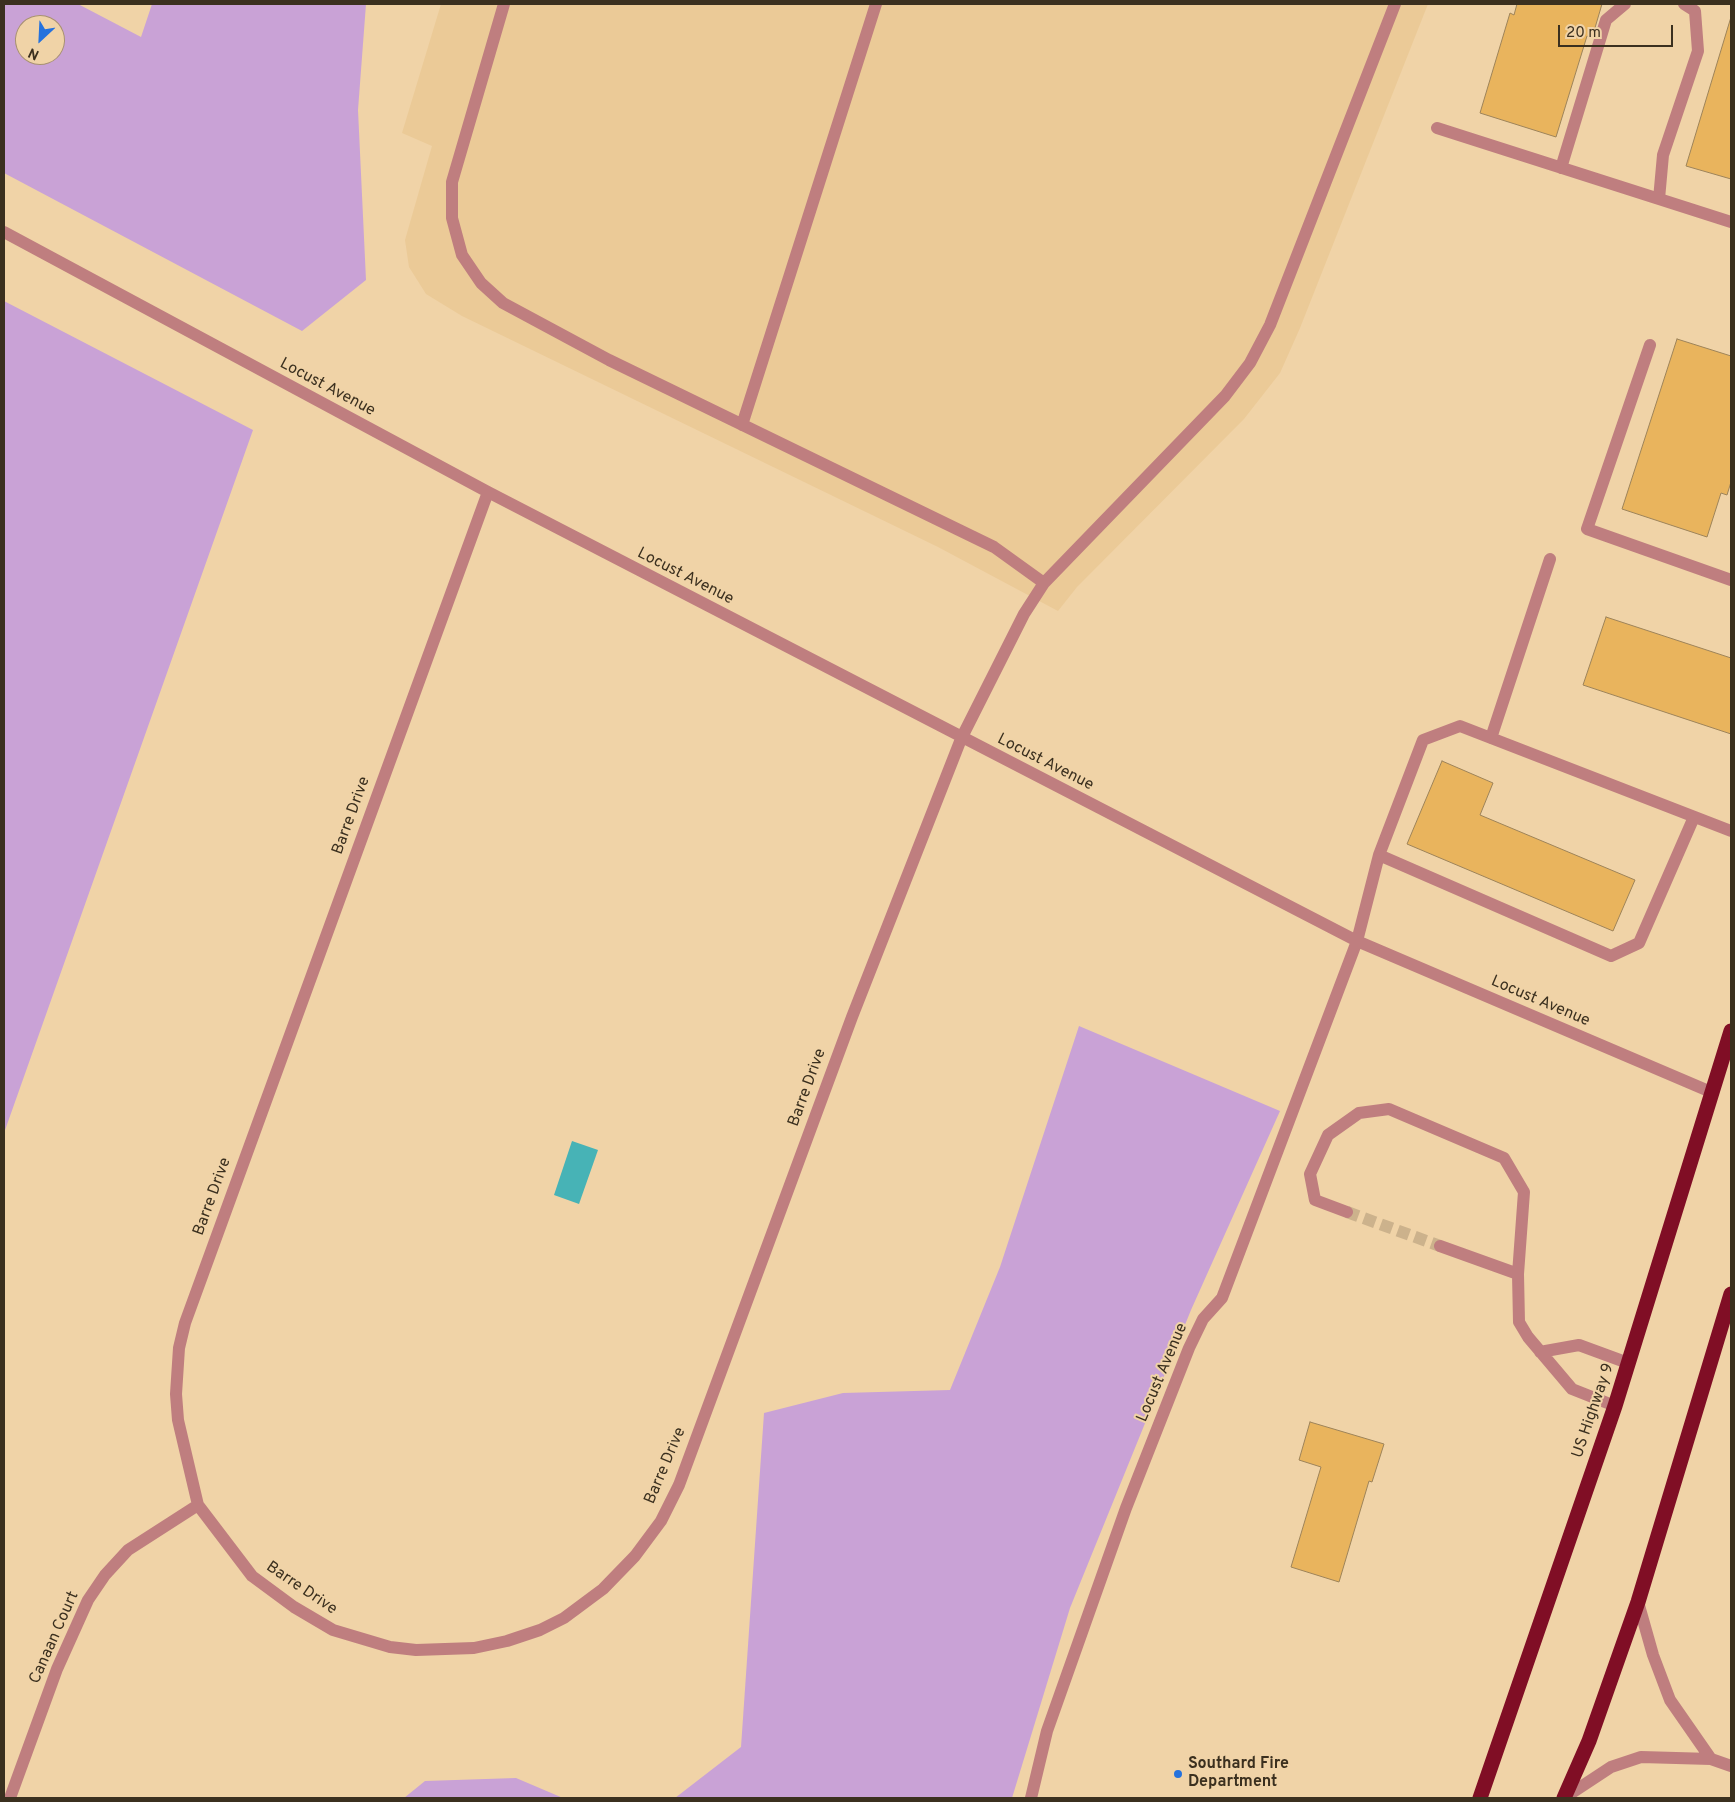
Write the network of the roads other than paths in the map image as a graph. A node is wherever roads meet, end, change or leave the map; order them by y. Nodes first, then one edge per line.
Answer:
1 (504, 4) edge
2 (876, 4) edge
3 (1395, 4) edge
4 (1625, 4) edge
5 (1684, 4) edge
6 (1436, 128) dead end
7 (1561, 168) junction
8 (1659, 199) junction
9 (1731, 222) edge
10 (4, 232) edge
11 (1650, 344) dead end
12 (742, 425) junction
13 (488, 492) junction
14 (1550, 559) dead end
15 (1731, 580) edge
16 (1044, 583) junction
17 (961, 738) junction
18 (1491, 738) junction
19 (1694, 817) junction
20 (1731, 831) edge
21 (1379, 855) junction
22 (1357, 941) junction
23 (1731, 1031) edge
24 (1711, 1092) junction
25 (1347, 1212) tunnel mouth
26 (1440, 1246) tunnel mouth
27 (1518, 1274) junction
28 (1731, 1294) edge
29 (1540, 1352) junction
30 (1628, 1364) junction
31 (1615, 1406) junction
32 (198, 1505) junction
33 (1638, 1602) junction
34 (1711, 1759) junction
35 (1731, 1766) edge
36 (10, 1798) edge
37 (1031, 1798) edge
38 (1480, 1798) edge
39 (1564, 1798) edge

1 - 12 street
2 - 12 street
3 - 16 street, Barre Drive
4 - 7 street
5 - 8 street
6 - 7 street
7 - 8 street
8 - 9 street
10 - 13 street, Locust Avenue
11 - 15 street
12 - 16 street
13 - 17 street, Locust Avenue
13 - 32 street, Barre Drive
14 - 18 street
16 - 17 street, Barre Drive
17 - 22 street, Locust Avenue
17 - 32 street, Barre Drive
18 - 19 street
18 - 21 street
19 - 20 street
19 - 21 street
21 - 22 street
22 - 24 street, Locust Avenue
22 - 37 street, Locust Avenue
23 - 24 highway, US Highway 9
24 - 30 highway, US Highway 9
25 - 27 street
26 - 27 street
27 - 29 street
28 - 33 highway
29 - 30 street
29 - 31 street
30 - 31 highway, US Highway 9
31 - 38 highway, US Highway 9
32 - 36 street, Canaan Court
33 - 34 street
33 - 39 highway
34 - 35 street
34 - 39 street

